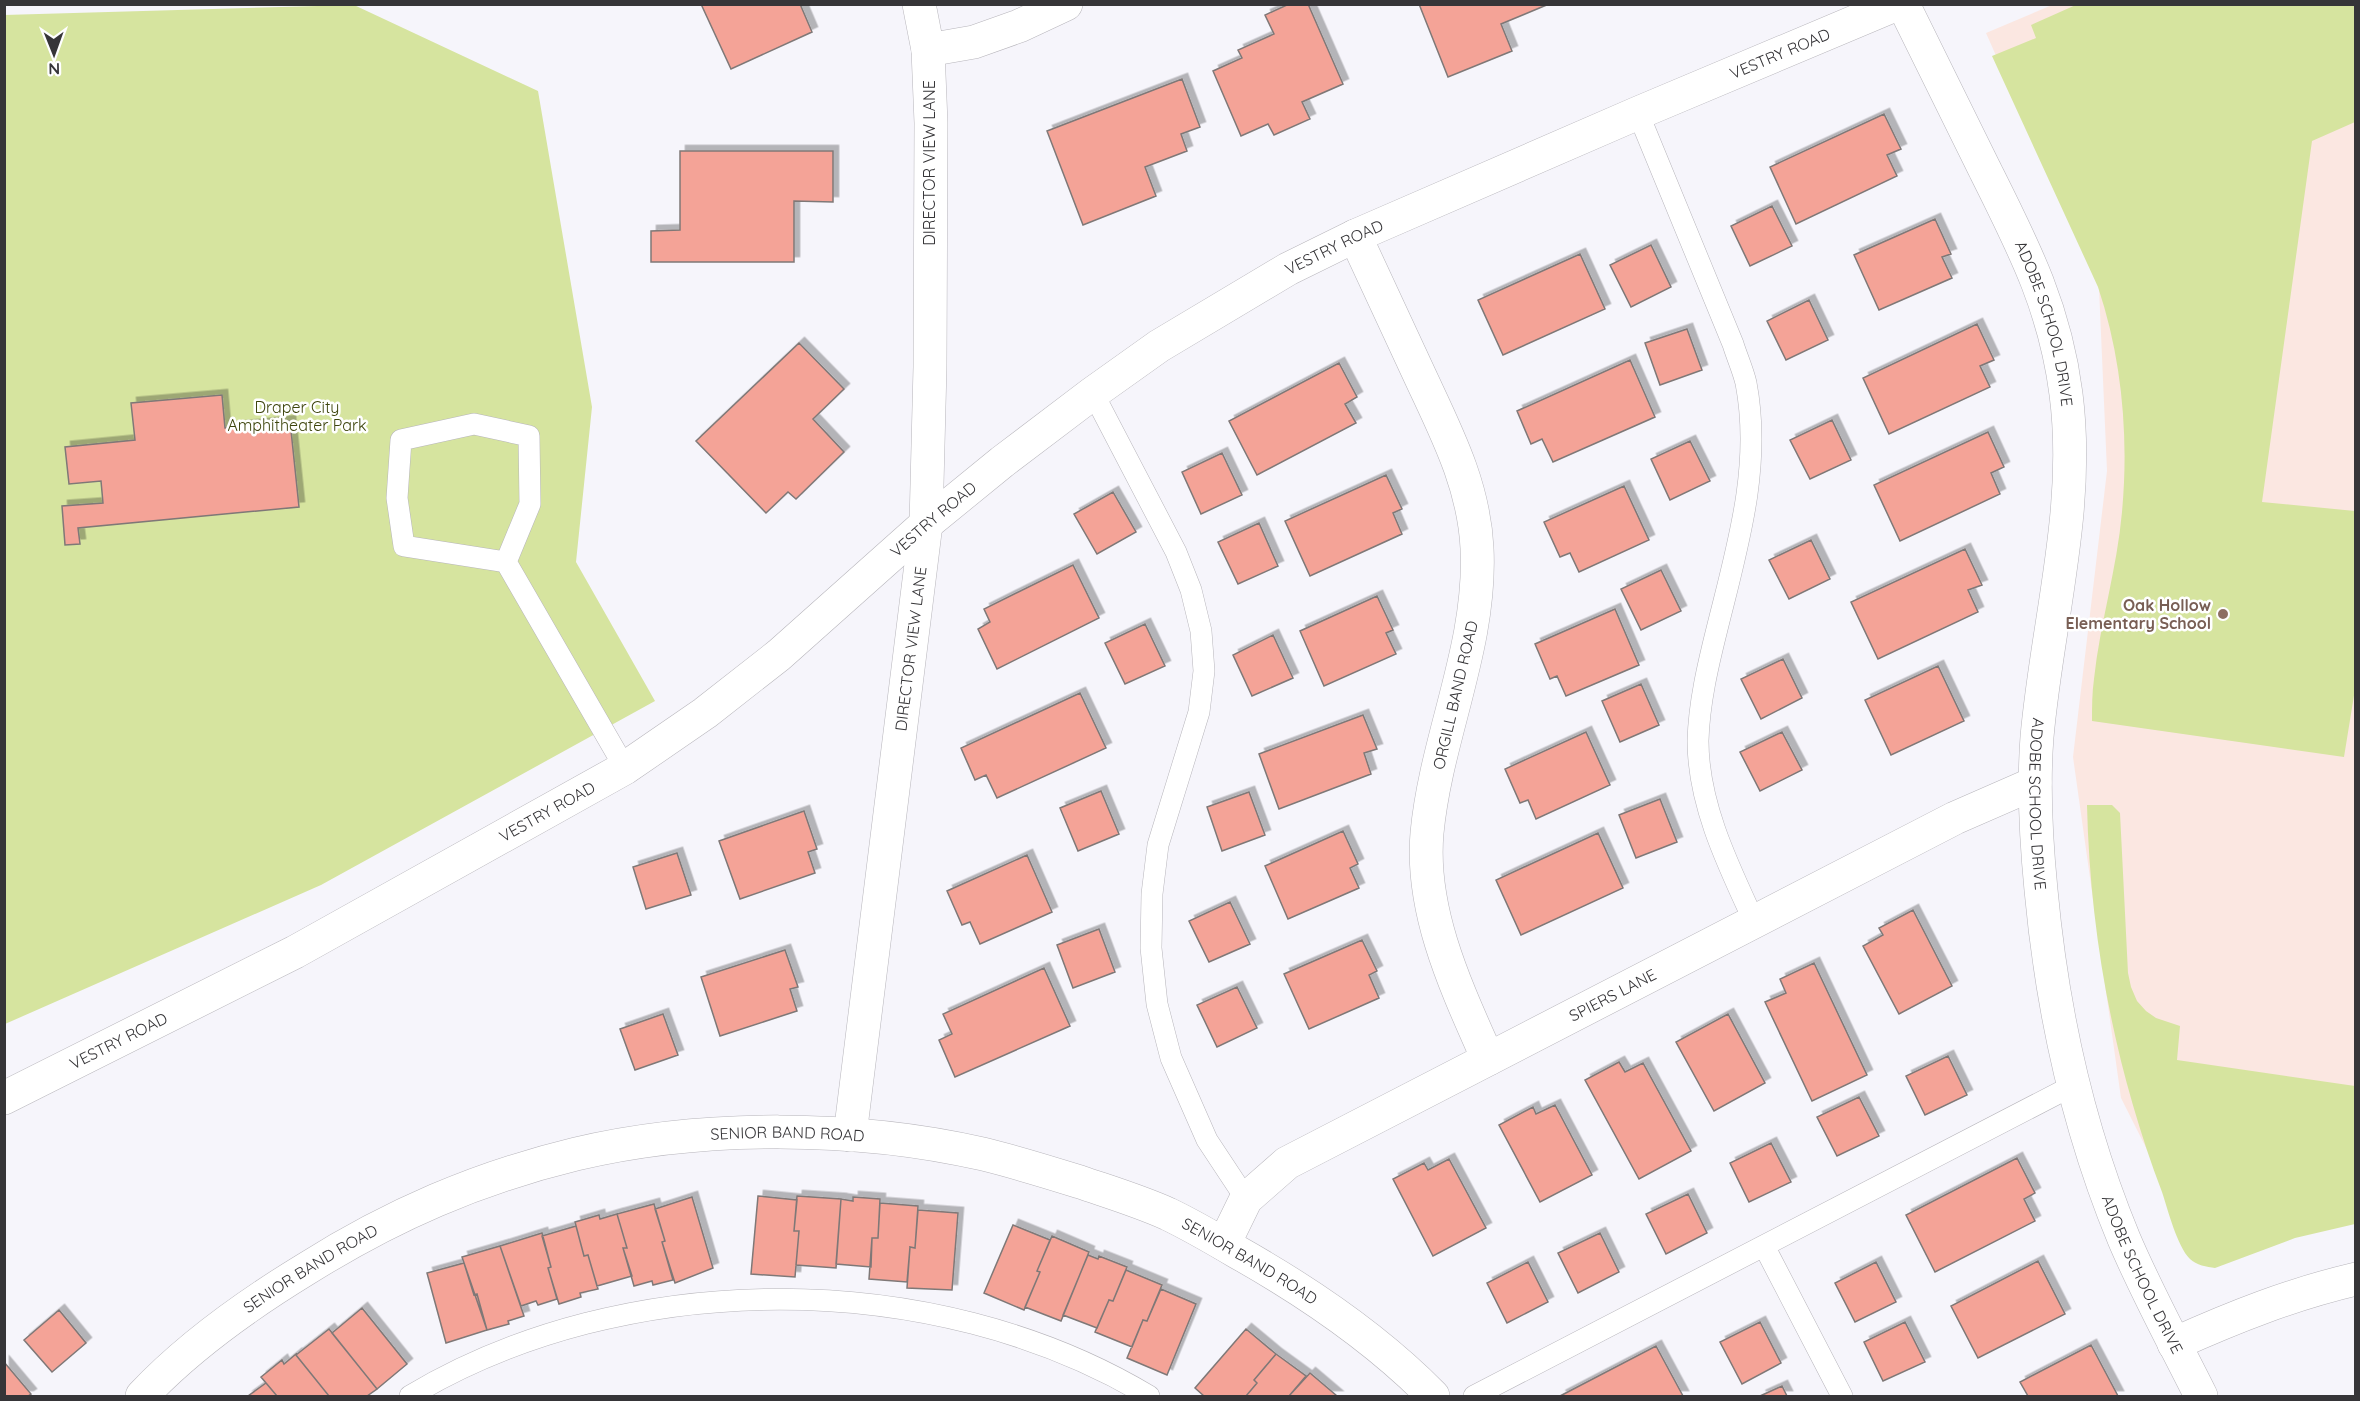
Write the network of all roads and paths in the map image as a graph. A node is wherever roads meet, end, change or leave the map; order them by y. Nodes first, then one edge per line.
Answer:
1 (919, 4) edge
2 (1066, 4) edge
3 (1897, 4) edge
4 (1902, 4) edge
5 (928, 50) junction
6 (1638, 113) junction
7 (1355, 236) junction
8 (1093, 393) junction
9 (926, 524) junction
10 (506, 562) junction
11 (625, 768) junction
12 (2035, 783) junction
13 (1754, 921) junction
14 (1488, 1059) junction
15 (2074, 1085) junction
16 (4, 1098) edge
17 (850, 1135) junction
18 (1246, 1199) junction
19 (1224, 1244) junction
20 (1764, 1246) junction
21 (2355, 1279) edge
22 (2174, 1344) junction
23 (142, 1396) edge
24 (410, 1396) edge
25 (1149, 1396) edge
26 (1433, 1396) edge
27 (1473, 1396) edge
28 (1842, 1396) edge
29 (2202, 1396) edge

1 - 5 street, DIRECTOR VIEW LANE
2 - 5 street
3 - 6 street, VESTRY ROAD
4 - 12 street, ADOBE SCHOOL DRIVE
5 - 9 street, DIRECTOR VIEW LANE
6 - 7 street, VESTRY ROAD
6 - 13 lane
7 - 8 street, VESTRY ROAD
7 - 14 street, ORGILL BAND ROAD
8 - 9 street, VESTRY ROAD
8 - 18 lane
9 - 11 street, VESTRY ROAD
9 - 17 street, DIRECTOR VIEW LANE
10 - 10 lane
10 - 11 lane
11 - 16 street, VESTRY ROAD
12 - 13 street, SPIERS LANE
12 - 15 street, ADOBE SCHOOL DRIVE
13 - 14 street, SPIERS LANE
14 - 18 street, SPIERS LANE
15 - 20 lane
15 - 22 street, ADOBE SCHOOL DRIVE
17 - 19 street, SENIOR BAND ROAD
17 - 23 street, SENIOR BAND ROAD
18 - 19 street, SPIERS LANE
19 - 26 street, SENIOR BAND ROAD
20 - 27 lane
20 - 28 lane
21 - 22 street
22 - 29 street, ADOBE SCHOOL DRIVE
24 - 25 lane

